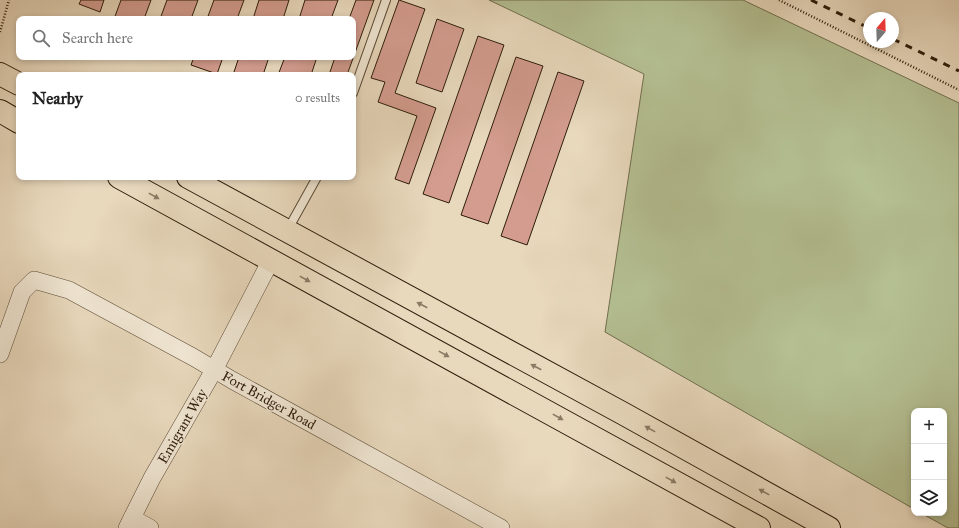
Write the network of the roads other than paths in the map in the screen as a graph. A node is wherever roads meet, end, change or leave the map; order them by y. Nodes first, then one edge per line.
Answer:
1 (386, 0) edge
2 (0, 74) edge
3 (16, 82) edge
4 (356, 85) edge
5 (0, 111) edge
6 (16, 120) edge
7 (124, 180) edge
8 (194, 180) edge
9 (315, 180) edge
10 (287, 231) junction
11 (271, 260) junction
12 (0, 354) edge
13 (214, 370) junction
14 (130, 523) edge
15 (150, 528) edge
16 (501, 528) edge
17 (759, 528) edge
18 (829, 528) edge

1 - 4 lane
2 - 3 highway
5 - 6 highway
7 -> 11 highway
8 - 10 highway
9 - 10 lane
18 -> 10 highway
11 - 13 street, Emigrant Way
11 -> 17 highway
12 - 13 street, Fort Bridger Road
13 - 14 street, Emigrant Way
13 - 16 street, Fort Bridger Road
14 - 15 street

